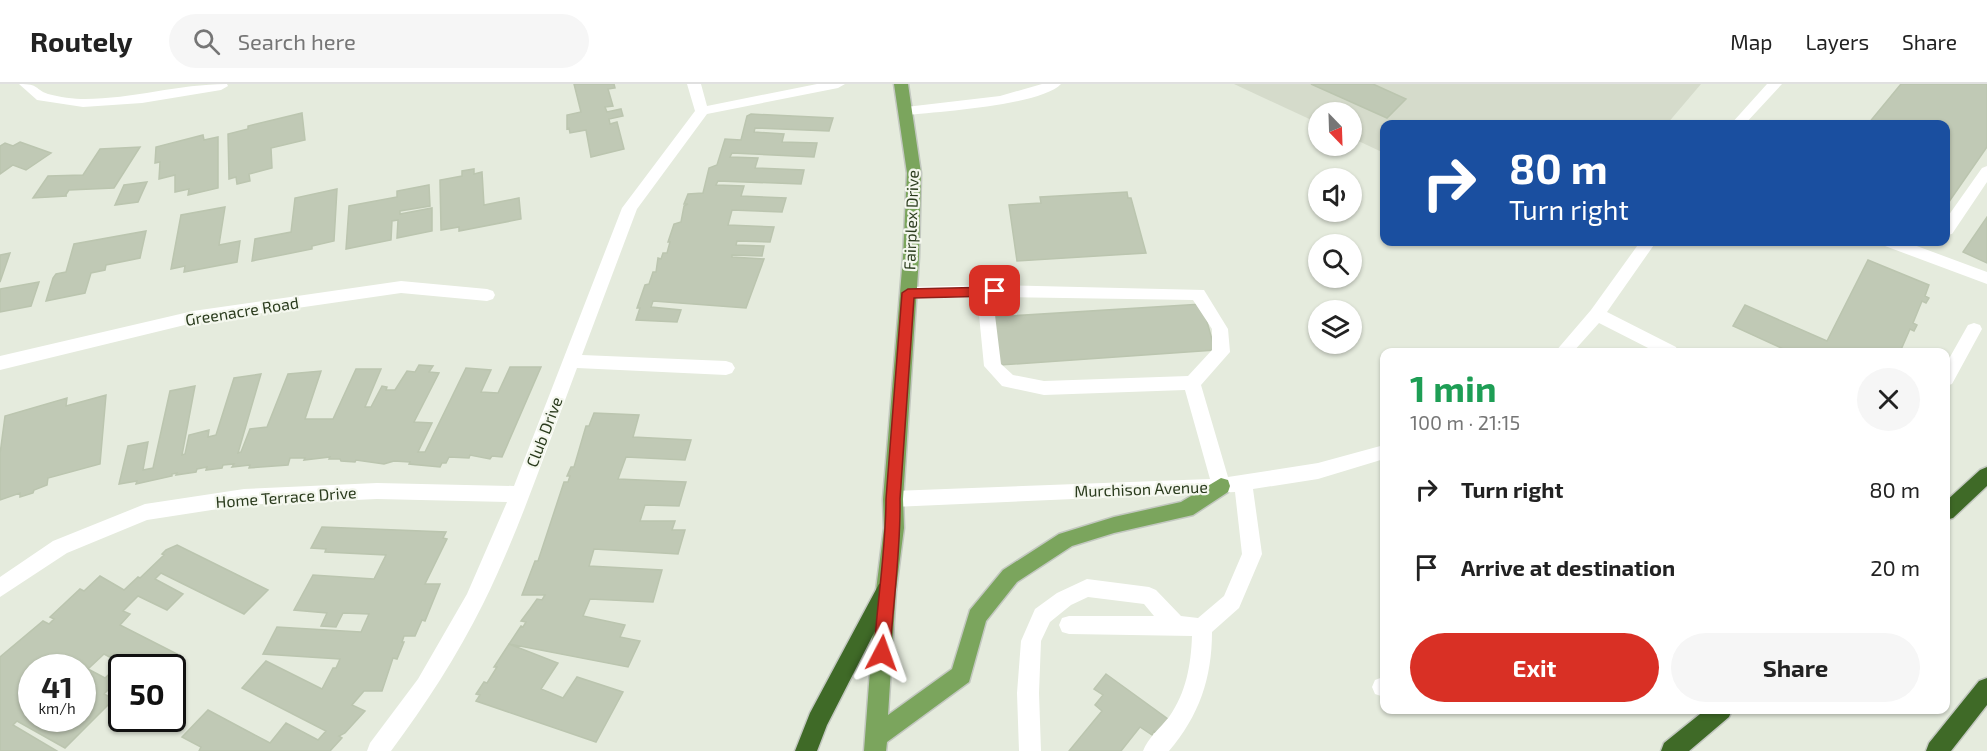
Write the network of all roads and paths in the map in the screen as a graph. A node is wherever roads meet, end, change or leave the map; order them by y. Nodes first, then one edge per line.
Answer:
1 (26, 84) edge
2 (694, 84) edge
3 (838, 84) edge
4 (901, 84) edge
5 (1054, 84) edge
6 (1775, 84) edge
7 (222, 86) dead end
8 (702, 111) junction
9 (906, 111) junction
10 (1742, 120) edge
11 (1987, 171) edge
12 (1950, 224) edge
13 (1645, 246) edge
14 (1902, 246) edge
15 (1935, 246) edge
16 (1928, 256) junction
17 (1987, 278) edge
18 (995, 291) junction
19 (908, 293) junction
20 (487, 295) dead end
21 (1597, 314) junction
22 (1974, 329) dead end
23 (1567, 348) edge
24 (1662, 348) edge
25 (572, 361) junction
26 (0, 363) edge
27 (726, 368) dead end
28 (1950, 372) edge
29 (1192, 383) junction
30 (1380, 453) edge
31 (1987, 475) edge
32 (1243, 482) junction
33 (1221, 486) junction
34 (520, 494) junction
35 (893, 499) junction
36 (1950, 508) edge
37 (0, 588) edge
38 (886, 590) junction
39 (1176, 625) junction
40 (1069, 626) dead end
41 (1202, 628) junction
42 (1987, 688) edge
43 (1716, 714) edge
44 (876, 744) edge
45 (382, 750) edge
46 (806, 751) edge
47 (1030, 751) edge
48 (1154, 751) edge
49 (1672, 751) edge
50 (1937, 751) edge

1 - 7 street
2 - 8 street
3 - 8 street
4 - 9 main road, Fairplex Drive
5 - 9 street
6 - 10 street
8 - 25 street, Club Drive
9 - 19 main road, Fairplex Drive
11 - 12 street
13 - 21 street
14 - 16 street
15 - 16 street
16 - 17 street
18 - 19 street
18 - 29 street
18 - 29 street
19 - 35 main road, Fairplex Drive
20 - 26 street, Greenacre Road
21 - 23 street
21 - 24 street
22 - 28 street
25 - 27 street
25 - 34 street, Club Drive
29 - 33 street
30 - 32 street, Murchison Avenue
31 - 36 highway
32 - 33 street, Murchison Avenue
32 - 41 street
33 - 35 street, Murchison Avenue
33 - 44 main road
34 - 37 street, Home Terrace Drive
34 - 45 street, Club Drive
35 - 38 main road, Fairplex Drive
38 - 44 main road, Fairplex Drive
38 - 46 highway
39 - 40 street
39 - 41 street
39 - 47 street
41 - 48 street
42 - 50 highway
43 - 49 highway

